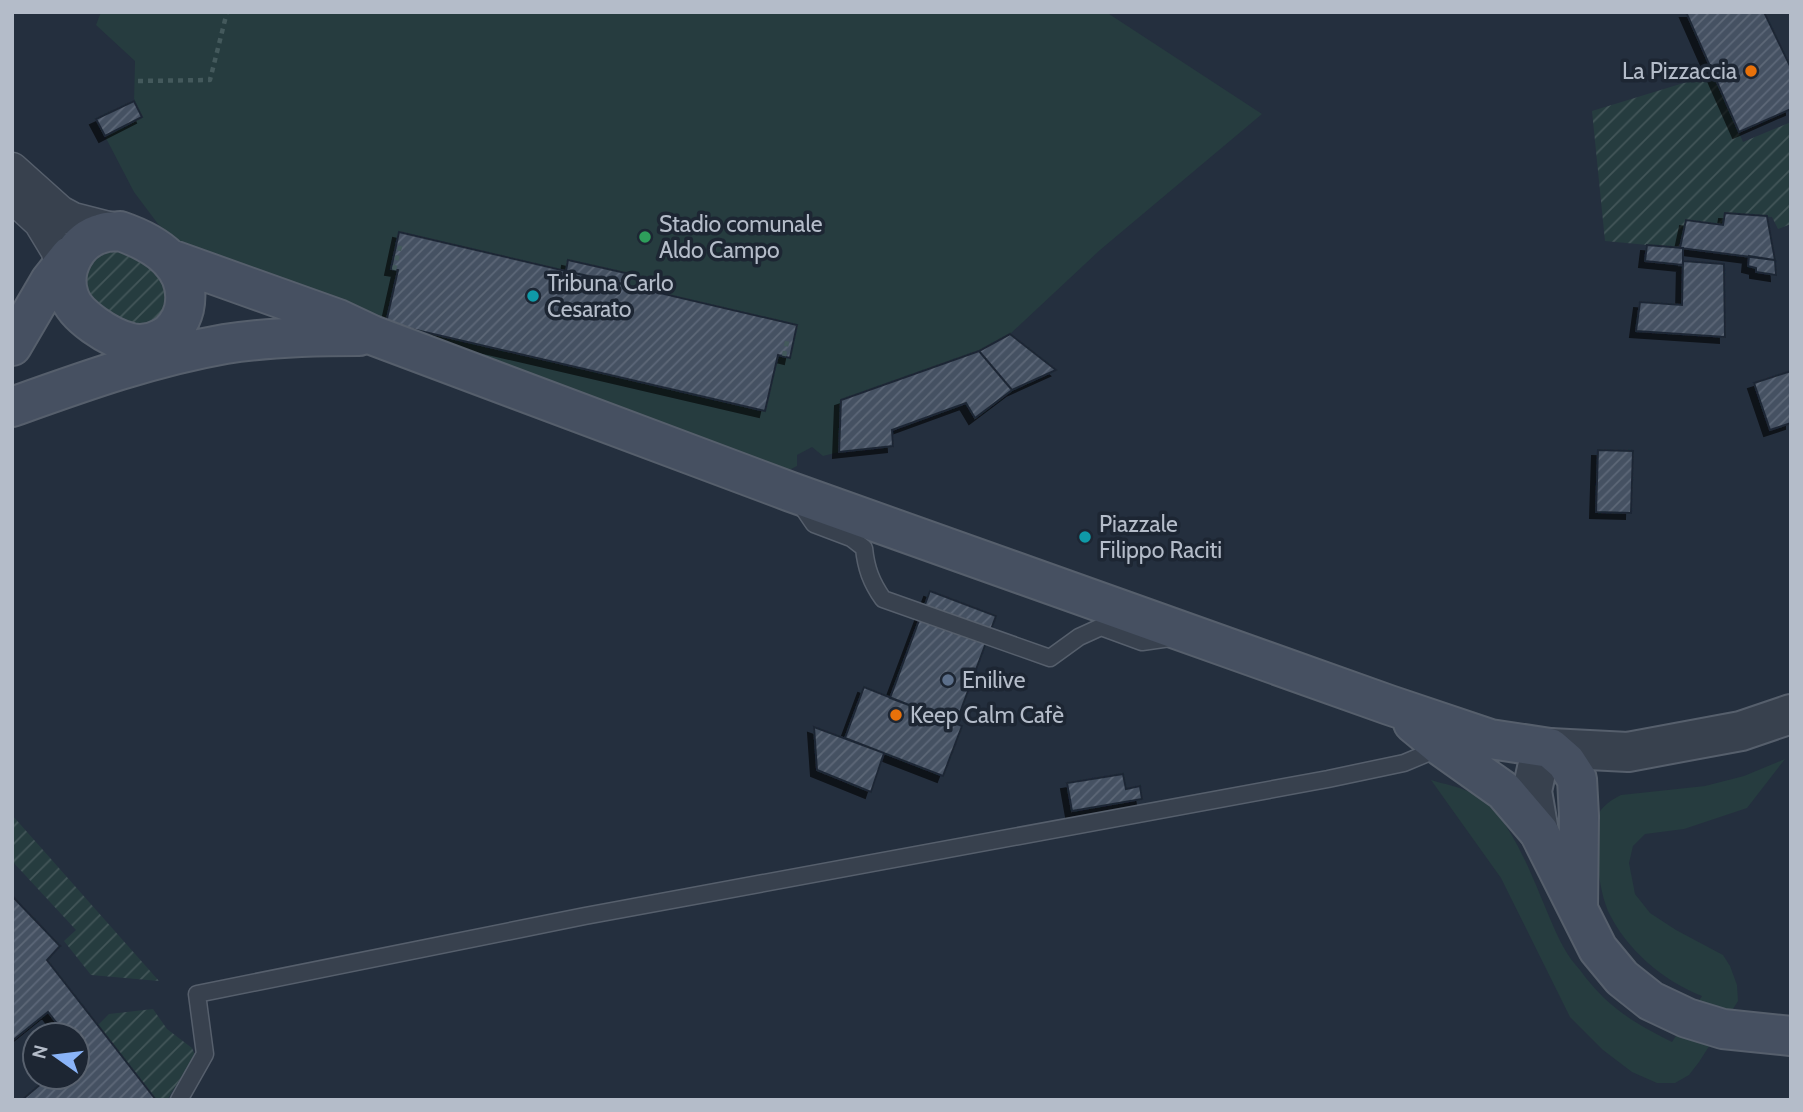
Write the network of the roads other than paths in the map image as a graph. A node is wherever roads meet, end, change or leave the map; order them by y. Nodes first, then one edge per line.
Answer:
1 (12, 169) edge
2 (12, 196) edge
3 (120, 232) junction
4 (170, 259) junction
5 (68, 265) junction
6 (372, 335) junction
7 (12, 346) edge
8 (152, 350) junction
9 (12, 407) edge
10 (791, 492) junction
11 (1192, 634) junction
12 (1791, 714) edge
13 (1450, 737) junction
14 (1550, 748) junction
15 (1628, 752) junction
16 (1579, 816) junction
17 (1539, 832) junction
18 (1578, 908) junction
19 (1791, 1036) edge
20 (179, 1100) edge

1 - 3 street
2 - 5 street
3 - 4 main road
3 - 5 main road
4 - 6 main road
4 - 8 main road
5 - 7 main road
5 - 8 main road
6 - 8 main road
6 - 10 main road
8 - 9 main road
10 - 11 main road
10 - 11 lane
11 - 13 main road
12 - 15 street
13 - 14 main road
13 - 17 main road
13 - 20 lane
14 - 15 street
14 - 16 main road
14 - 17 street
15 - 16 street
16 - 18 main road
17 - 18 main road
18 - 19 main road

